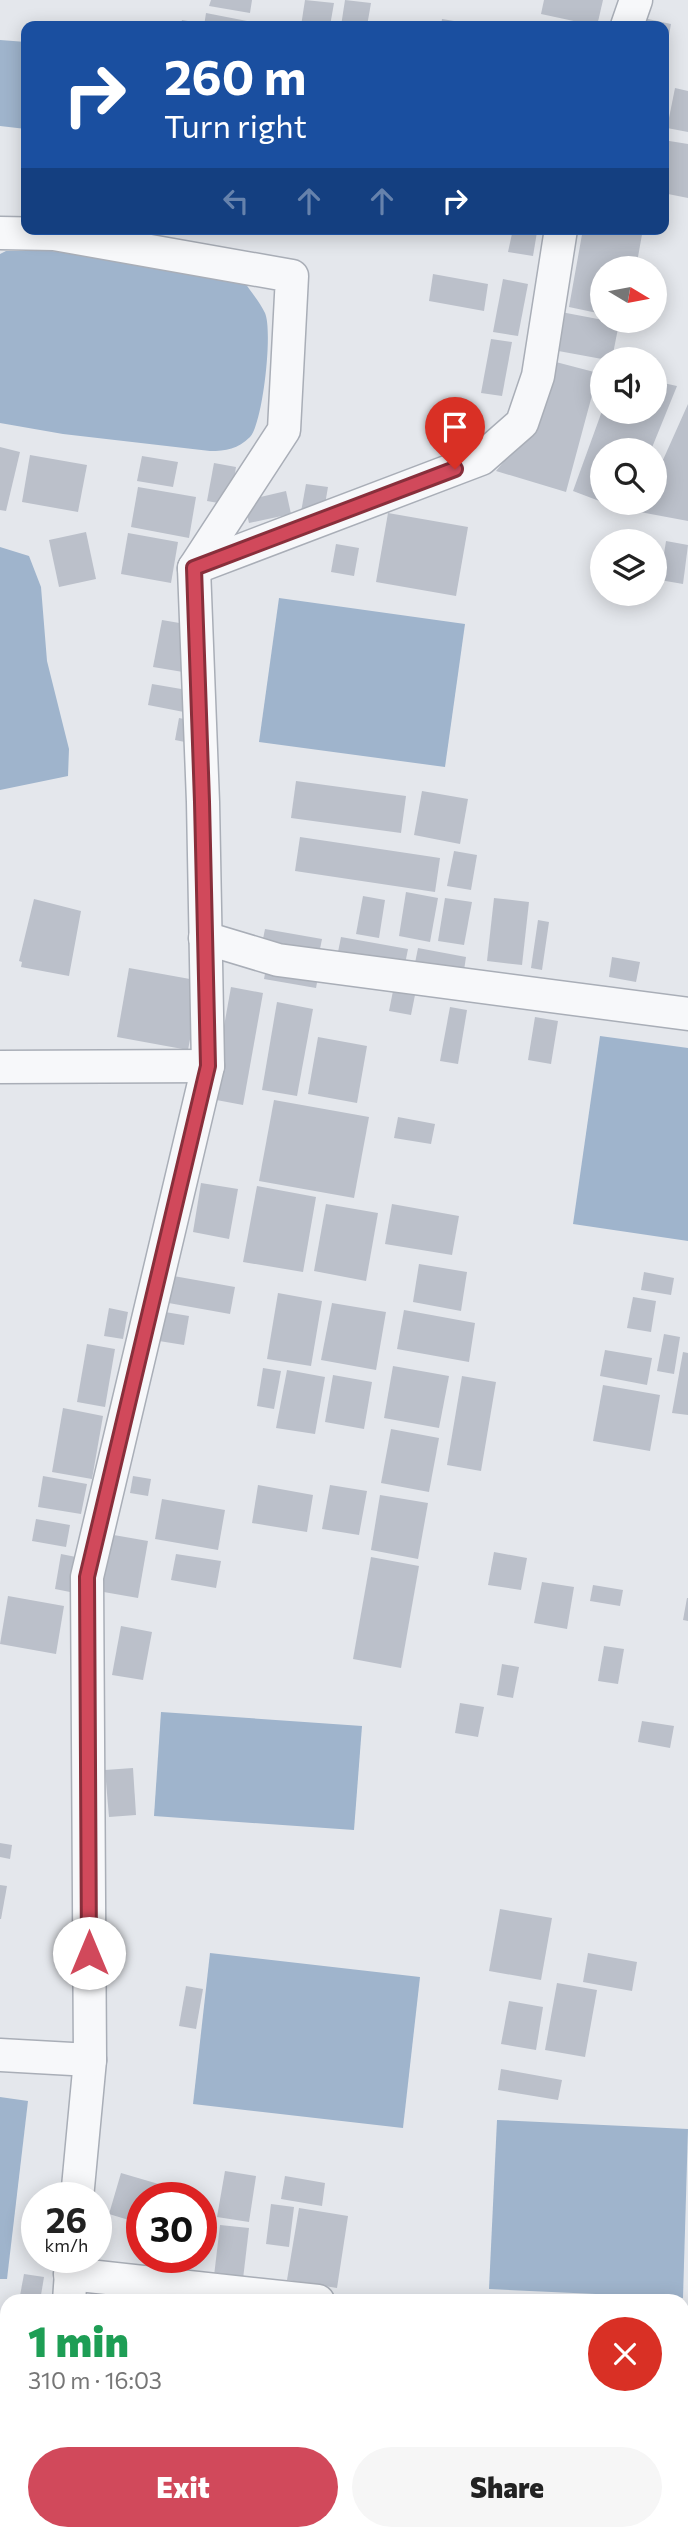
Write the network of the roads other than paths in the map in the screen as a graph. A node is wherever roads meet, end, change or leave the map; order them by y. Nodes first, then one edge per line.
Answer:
1 (636, 0) edge
2 (628, 21) edge
3 (0, 233) edge
4 (21, 233) edge
5 (60, 235) edge
6 (560, 235) edge
7 (194, 568) junction
8 (205, 938) junction
9 (688, 1014) edge
10 (208, 1066) junction
11 (0, 1067) edge
12 (0, 2055) edge
13 (90, 2060) junction
14 (79, 2182) edge
15 (70, 2278) edge
16 (243, 2294) edge

1 - 2 street
3 - 4 street
5 - 7 street
6 - 7 street
7 - 8 street
8 - 9 street
8 - 10 street
10 - 11 street
10 - 13 street
12 - 13 street
13 - 14 street
15 - 16 street

